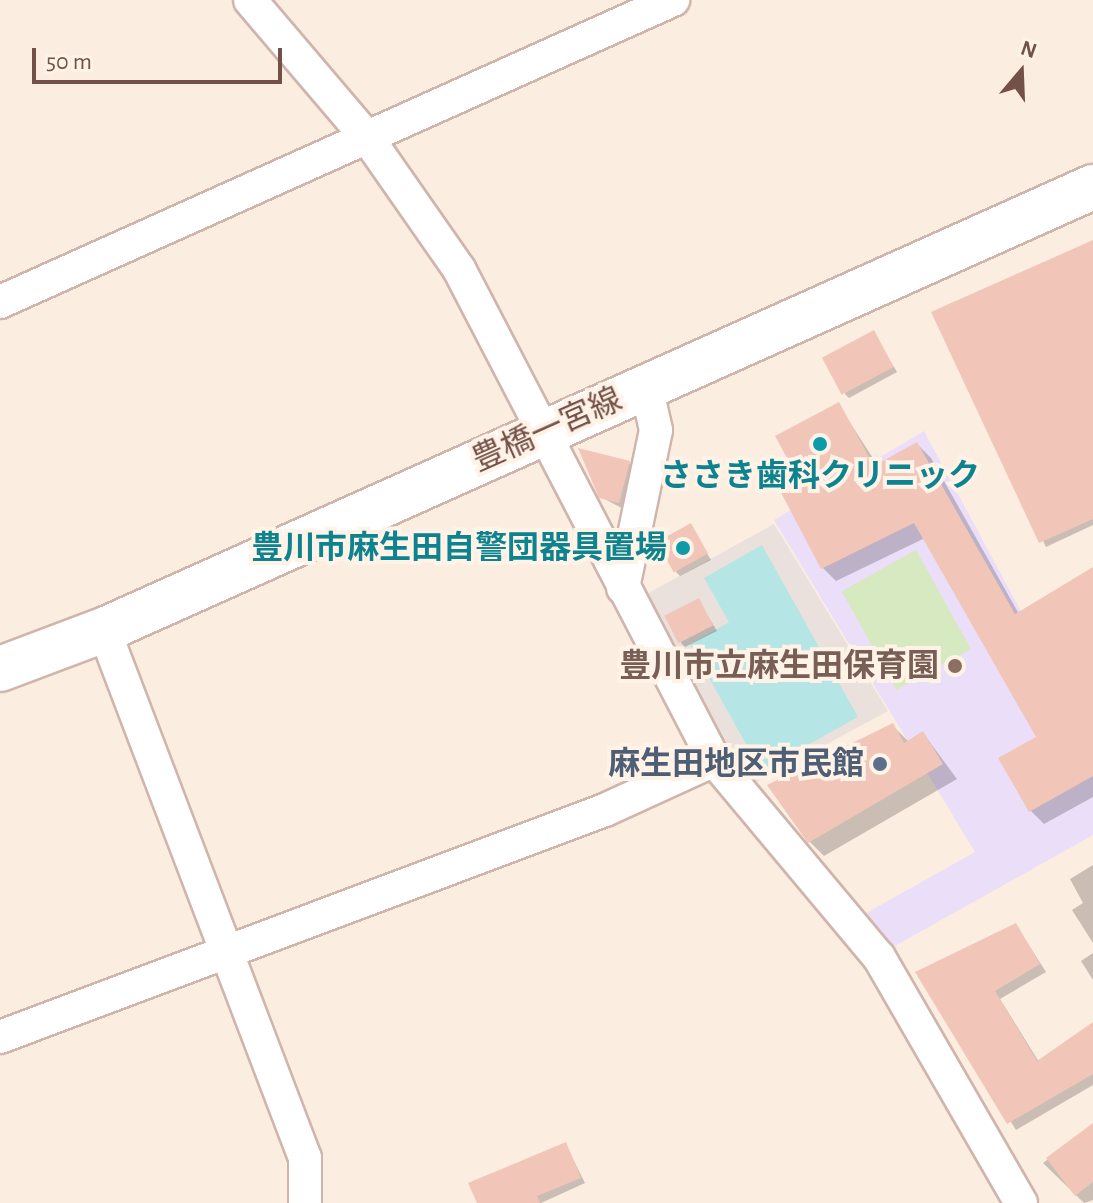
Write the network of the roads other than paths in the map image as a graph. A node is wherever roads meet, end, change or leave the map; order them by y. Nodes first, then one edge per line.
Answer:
1 (250, 0) edge
2 (673, 0) edge
3 (369, 140) junction
4 (1093, 187) edge
5 (0, 302) edge
6 (646, 386) junction
7 (542, 432) junction
8 (623, 588) junction
9 (104, 630) junction
10 (0, 669) edge
11 (714, 760) junction
12 (226, 951) junction
13 (0, 1037) edge
14 (305, 1203) edge
15 (1021, 1203) edge

1 - 3 street
2 - 3 street
3 - 5 street
3 - 7 street
4 - 6 main road, 豊橋一宮線
6 - 7 main road, 豊橋一宮線
6 - 8 street
7 - 8 street
7 - 9 main road, 豊橋一宮線
8 - 11 street
9 - 10 main road, 豊橋一宮線
9 - 12 street
11 - 12 street
11 - 15 street
12 - 13 street
12 - 14 street

